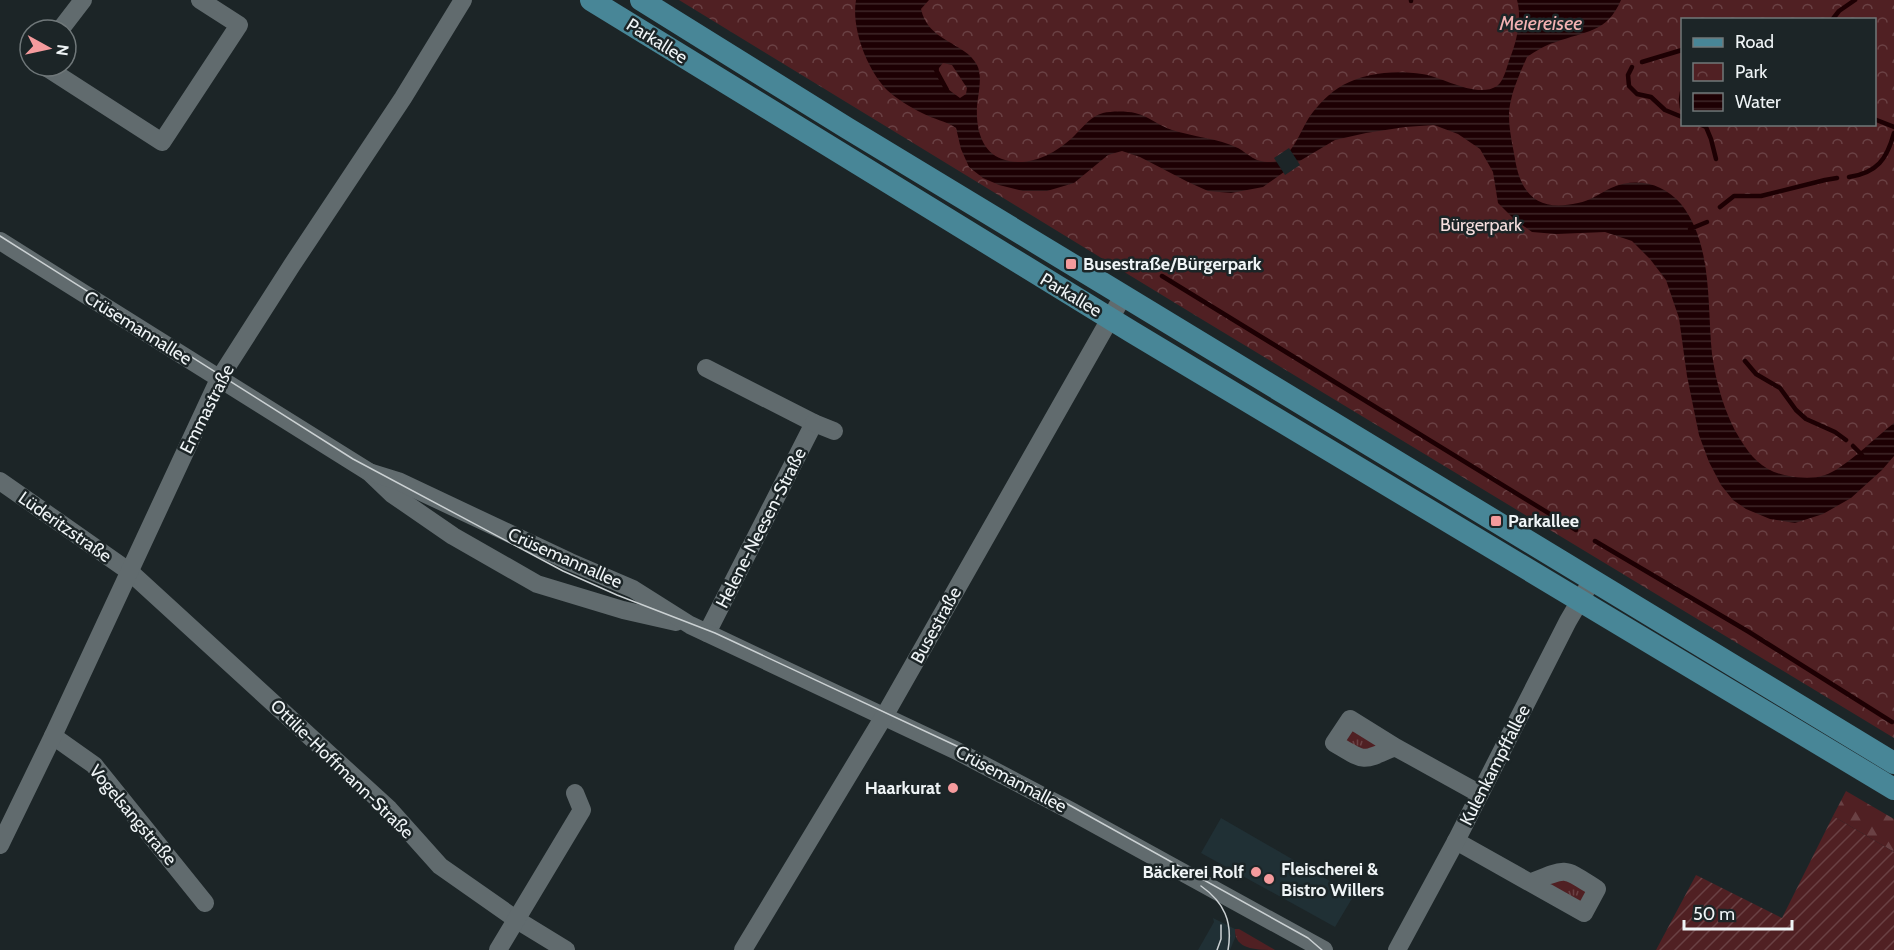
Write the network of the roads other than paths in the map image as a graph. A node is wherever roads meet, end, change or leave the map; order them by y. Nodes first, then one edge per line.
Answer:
1 (83, 0) edge
2 (200, 0) edge
3 (463, 0) edge
4 (591, 0) edge
5 (641, 0) edge
6 (69, 18) edge
7 (63, 78) edge
8 (0, 241) edge
9 (1123, 296) junction
10 (1110, 318) junction
11 (706, 368) dead end
12 (219, 379) junction
13 (814, 423) junction
14 (834, 431) dead end
15 (369, 472) junction
16 (0, 481) edge
17 (130, 572) junction
18 (1592, 580) junction
19 (1579, 601) junction
20 (690, 626) junction
21 (707, 633) junction
22 (884, 717) junction
23 (53, 736) junction
24 (1395, 747) dead end
25 (1894, 763) edge
26 (1894, 789) edge
27 (575, 793) dead end
28 (1480, 794) junction
29 (1456, 841) junction
30 (0, 844) edge
31 (1532, 882) dead end
32 (205, 903) dead end
33 (517, 920) junction
34 (749, 948) edge
35 (498, 950) edge
36 (566, 950) edge
37 (1324, 950) edge
38 (1397, 950) edge

1 - 6 street
2 - 7 street
3 - 12 street, Emmastraße
4 - 10 main road, Parkallee
5 - 9 main road, Parkallee
8 - 12 street, Crüsemannallee
9 - 10 street, Busestraße
9 - 18 main road, Parkallee
10 - 19 main road, Parkallee
10 - 22 street, Busestraße
11 - 13 street
12 - 15 street, Crüsemannallee
12 - 17 street, Emmastraße
13 - 14 street
13 - 21 street, Helene-Neesen-Straße
15 - 20 street, Crüsemannallee
15 - 20 street, Crüsemannallee
16 - 17 street, Lüderitzstraße
17 - 23 street, Emmastraße
17 - 33 street, Ottilie-Hoffmann-Straße
18 - 19 street, Kulenkampffallee
18 - 25 main road, Parkallee
19 - 26 main road, Parkallee
19 - 28 street, Kulenkampffallee
20 - 21 street, Crüsemannallee
21 - 22 street, Crüsemannallee
22 - 34 street, Busestraße
22 - 37 street, Crüsemannallee
23 - 30 street, Emmastraße
23 - 32 street, Vogelsangstraße
24 - 28 street
27 - 33 street
28 - 29 street, Kulenkampffallee
29 - 31 street
29 - 38 street, Kulenkampffallee
33 - 35 street
33 - 36 street, Ottilie-Hoffmann-Straße

